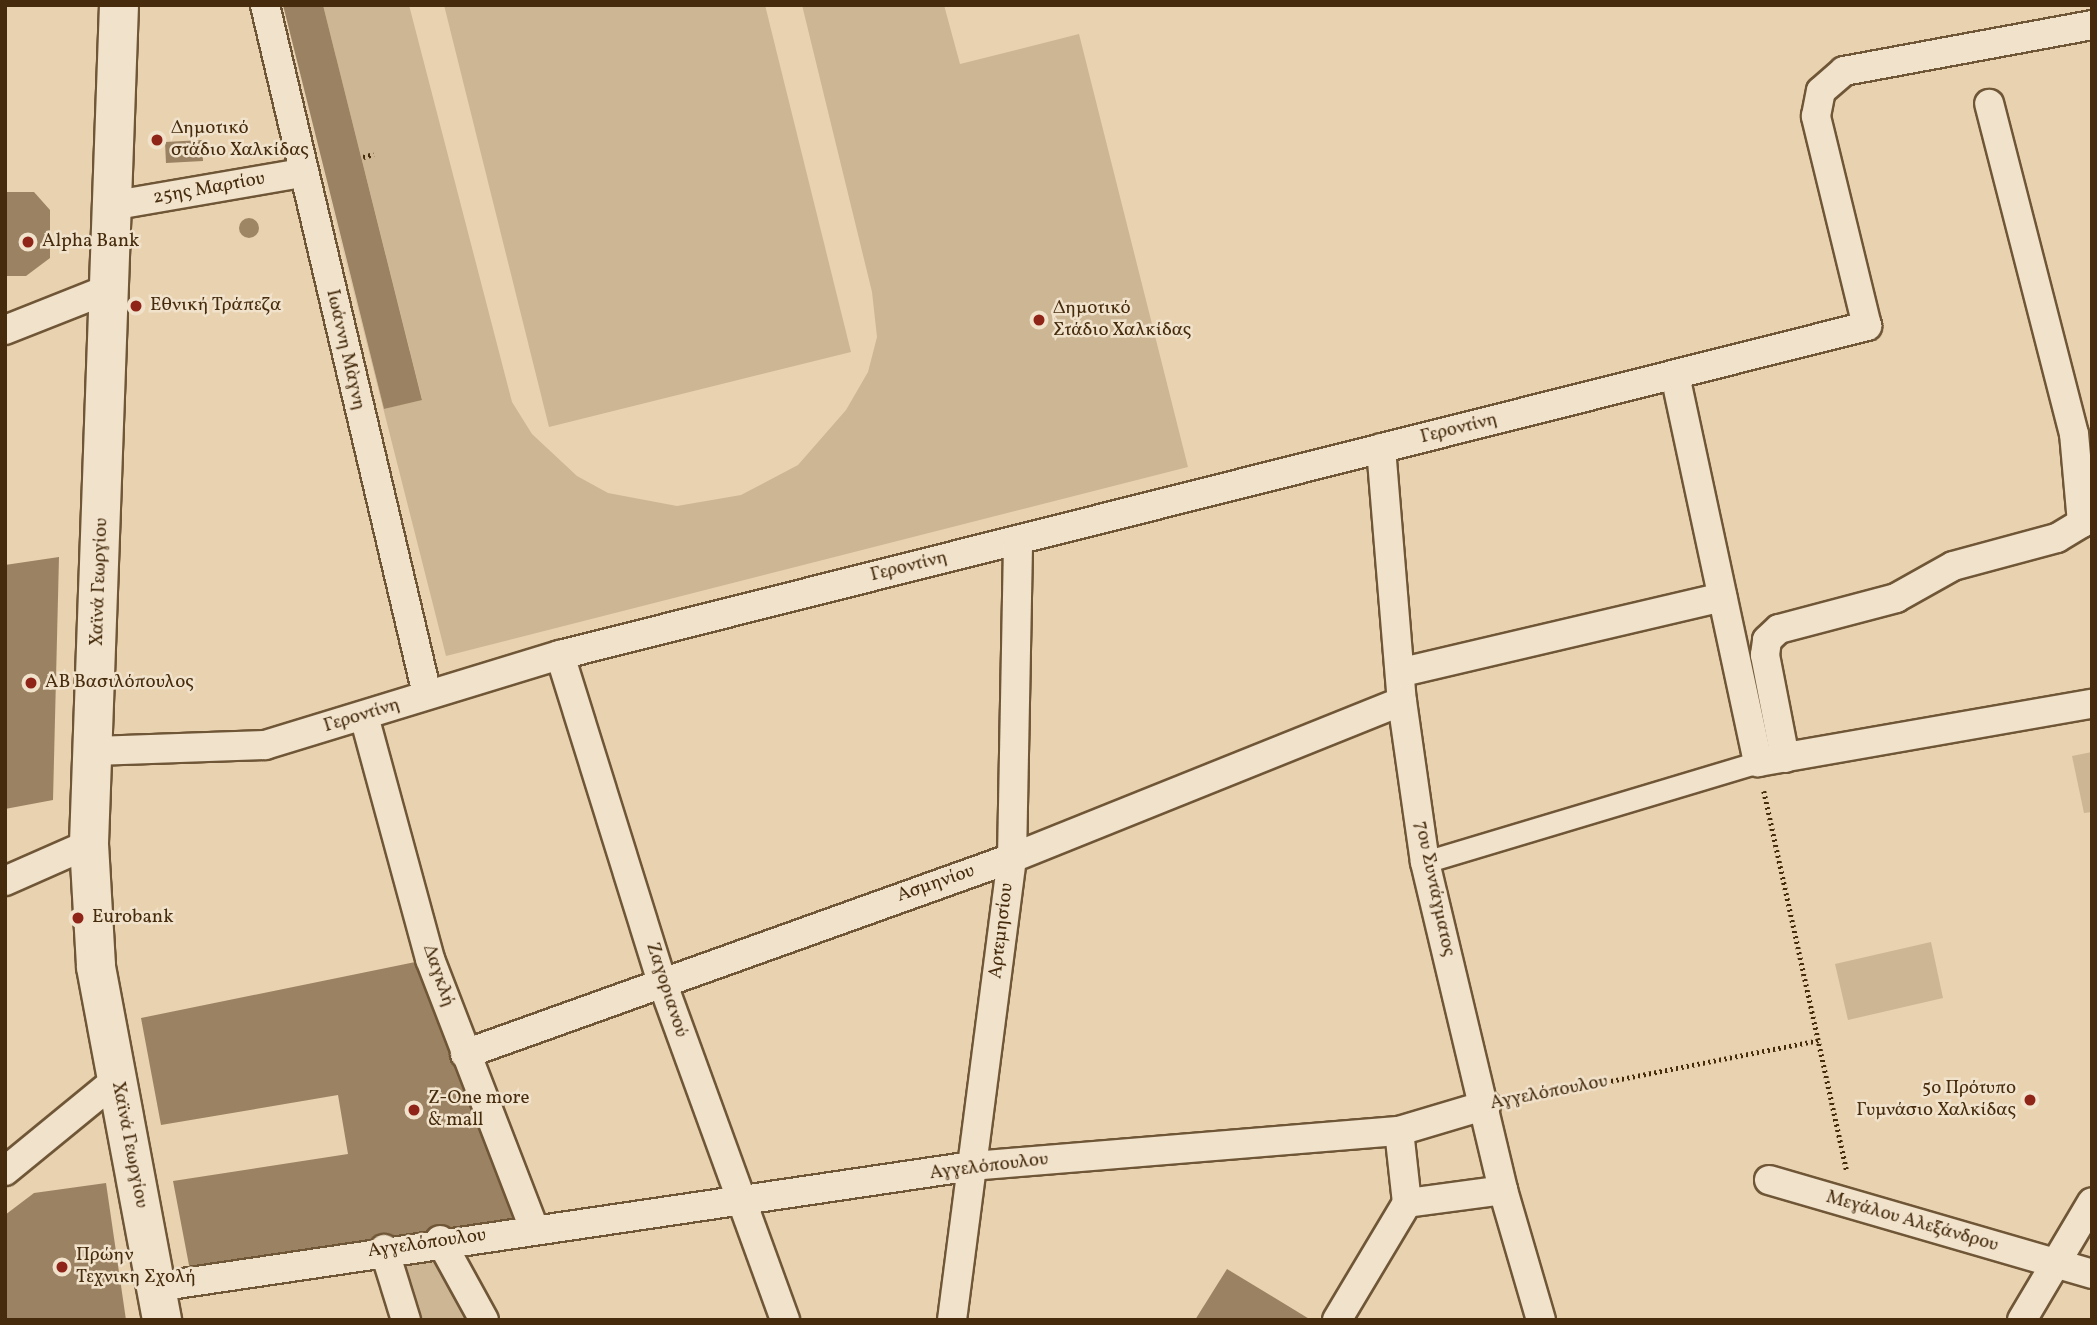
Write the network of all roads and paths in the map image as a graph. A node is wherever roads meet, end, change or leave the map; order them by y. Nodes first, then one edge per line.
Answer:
1 (119, 5) edge
2 (265, 5) edge
3 (2092, 25) edge
4 (1989, 104) dead end
5 (374, 154) dead end
6 (363, 157) dead end
7 (302, 173) junction
8 (116, 205) junction
9 (111, 288) junction
10 (5, 330) edge
11 (1675, 375) junction
12 (1381, 448) junction
13 (1018, 540) junction
14 (1722, 597) junction
15 (560, 655) junction
16 (1403, 672) junction
17 (427, 694) junction
18 (1402, 701) junction
19 (2092, 704) edge
20 (364, 716) junction
21 (94, 751) junction
22 (1772, 760) junction
23 (89, 844) junction
24 (1012, 858) junction
25 (1425, 862) junction
26 (5, 881) edge
27 (661, 979) junction
28 (1819, 1040) junction
29 (465, 1054) junction
30 (116, 1080) junction
31 (1486, 1105) junction
32 (1399, 1131) junction
33 (972, 1166) junction
34 (5, 1171) edge
35 (1769, 1180) dead end
36 (1503, 1190) junction
37 (2092, 1202) edge
38 (1407, 1203) junction
39 (740, 1205) junction
40 (1853, 1205) junction
41 (534, 1230) junction
42 (440, 1240) junction
43 (384, 1249) junction
44 (2054, 1264) junction
45 (2092, 1274) edge
46 (159, 1303) edge
47 (405, 1320) edge
48 (484, 1320) edge
49 (785, 1320) edge
50 (952, 1320) edge
51 (1337, 1320) edge
52 (1541, 1320) edge
53 (2022, 1320) edge

1 - 8 main road, Χαϊνά Γεωργίου
2 - 7 street, Ιωάννη Μὰγνη
3 - 11 street, Γεροντίνη
4 - 22 street
5 - 6 path
7 - 8 street, 25ης Μαρτίου
7 - 17 street, Ιωάννη Μὰγνη
8 - 9 main road, Χαϊνά Γεωργίου
9 - 10 street
9 - 21 main road, Χαϊνά Γεωργίου
11 - 12 street, Γεροντίνη
11 - 14 street
12 - 13 street, Γεροντίνη
12 - 16 street, 7ου Συντάγματος
13 - 15 street, Γεροντίνη
13 - 24 street, Αρτεμησίου
14 - 16 street
14 - 22 street
15 - 17 street, Γεροντίνη
15 - 27 street, Ζαγοριανού
16 - 18 street, 7ου Συντάγματος
17 - 20 street, Γεροντίνη
18 - 24 street, Ασμηνίου
18 - 25 street, 7ου Συντάγματος
19 - 22 street
20 - 21 street, Γεροντίνη
20 - 29 street, Δαγκλή
21 - 23 main road, Χαϊνά Γεωργίου
22 - 25 street
22 - 28 path
23 - 26 street
23 - 30 main road, Χαϊνά Γεωργίου
24 - 27 street, Ασμηνίου
24 - 33 street, Αρτεμησίου
25 - 31 street, 7ου Συντάγματος
27 - 29 street, Ασμηνίου
27 - 39 street, Ζαγοριανού
28 - 31 path, Αγγελόπουλου
28 - 40 path
29 - 41 street, Δαγκλή
30 - 34 street
30 - 46 main road, Χαϊνά Γεωργίου
31 - 32 street, Αγγελόπουλου
31 - 36 street, 7ου Συντάγματος
32 - 33 street, Αγγελόπουλου
32 - 38 street
33 - 39 street, Αγγελόπουλου
33 - 50 street, Αρτεμησίου
35 - 40 street, Μεγάλου Αλεξάνδρου
36 - 38 street
36 - 52 street, 7ου Συντάγματος
37 - 44 street
38 - 51 street
39 - 41 street, Αγγελόπουλου
39 - 49 street, Ζαγοριανού
40 - 44 street, Μεγάλου Αλεξάνδρου
41 - 42 street, Αγγελόπουλου
42 - 43 street, Αγγελόπουλου
42 - 48 street
43 - 46 street, Αγγελόπουλου
43 - 47 street
44 - 45 street, Μεγάλου Αλεξάνδρου
44 - 53 street

